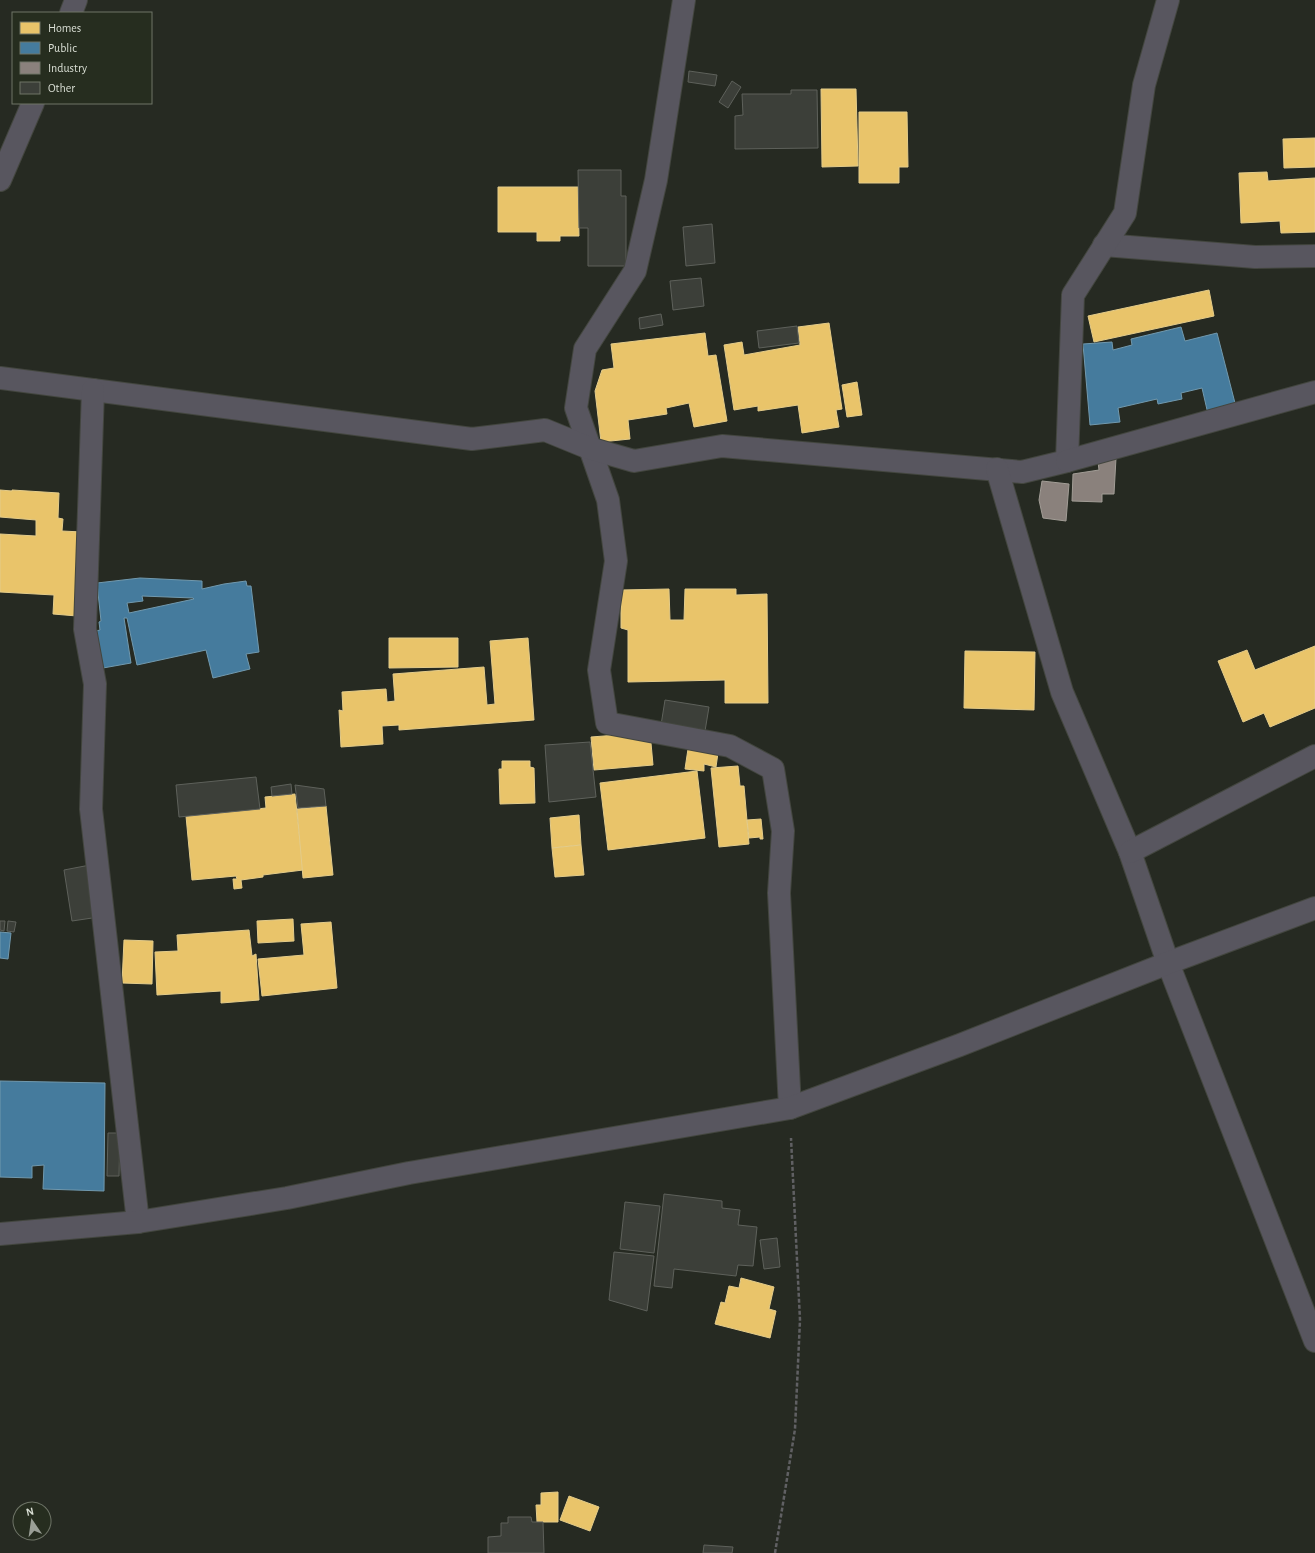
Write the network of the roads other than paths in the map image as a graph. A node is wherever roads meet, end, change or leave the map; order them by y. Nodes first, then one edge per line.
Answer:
1 (76, 0) edge
2 (684, 0) edge
3 (1168, 0) edge
4 (71, 12) edge
5 (33, 104) edge
6 (0, 180) edge
7 (1104, 246) junction
8 (1315, 256) edge
9 (0, 378) edge
10 (93, 390) junction
11 (1315, 392) edge
12 (589, 448) junction
13 (1067, 461) junction
14 (997, 469) junction
15 (1315, 756) edge
16 (1130, 852) junction
17 (1315, 908) edge
18 (1168, 963) junction
19 (790, 1108) junction
20 (138, 1222) junction
21 (0, 1234) edge
22 (1315, 1341) edge

1 - 4 street
2 - 12 street
3 - 7 street
5 - 6 street
7 - 8 street
7 - 13 street
9 - 10 street
10 - 12 street
10 - 20 street
11 - 13 street
12 - 14 street
12 - 19 street
13 - 14 street
14 - 16 street
15 - 16 street
16 - 18 street
17 - 18 street
18 - 19 street
18 - 22 street
19 - 20 street
20 - 21 street

